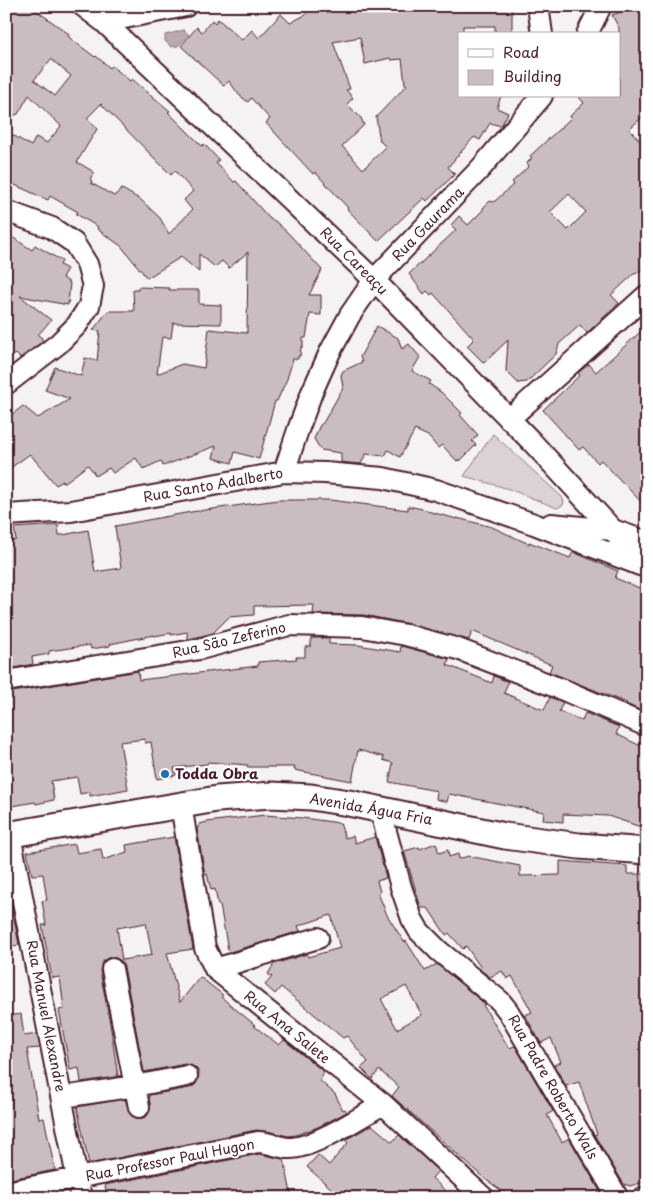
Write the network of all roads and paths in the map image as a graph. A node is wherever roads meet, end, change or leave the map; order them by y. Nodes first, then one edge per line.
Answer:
1 (83, 6) edge
2 (186, 6) edge
3 (538, 6) edge
4 (601, 6) edge
5 (104, 22) junction
6 (542, 32) edge
7 (587, 32) edge
8 (541, 98) edge
9 (6, 211) edge
10 (374, 280) junction
11 (647, 295) edge
12 (6, 384) edge
13 (509, 419) junction
14 (284, 472) junction
15 (6, 515) edge
16 (534, 524) junction
17 (613, 530) junction
18 (647, 542) edge
19 (643, 566) edge
20 (6, 681) edge
21 (647, 726) edge
22 (181, 805) junction
23 (380, 809) junction
24 (8, 835) edge
25 (647, 851) edge
26 (318, 938) dead end
27 (112, 969) dead end
28 (215, 969) junction
29 (187, 1076) dead end
30 (135, 1086) junction
31 (62, 1096) junction
32 (383, 1104) junction
33 (139, 1107) dead end
34 (80, 1188) edge
35 (6, 1192) edge
36 (647, 1197) edge
37 (484, 1198) edge
38 (618, 1198) edge
39 (643, 1198) edge

1 - 5 street, Rua Careaçu
2 - 5 street
3 - 6 street
4 - 7 street
5 - 10 street, Rua Careaçu
8 - 10 street, Rua Gaurama
9 - 12 street
10 - 13 street, Rua Careaçu
10 - 14 street, Rua Gaurama
11 - 13 street
13 - 17 street, Rua Careaçu
14 - 15 street, Rua Santo Adalberto
14 - 16 street, Rua Santo Adalberto
16 - 17 street, Rua Santo Adalberto
16 - 19 street, Rua Santo Adalberto
17 - 18 street
17 - 19 street, Rua Careaçu
20 - 21 street, Rua São Zeferino
22 - 23 main road, Avenida Água Fria
22 - 24 main road, Avenida Água Fria
22 - 28 street, Rua Ana Salete
23 - 25 main road, Avenida Água Fria
23 - 38 street, Rua Padre Roberto Wals
24 - 31 street, Rua Manuel Alexandre
26 - 28 street
27 - 30 street
28 - 32 street, Rua Ana Salete
29 - 30 street
30 - 31 street
30 - 33 street
31 - 34 street, Rua Manuel Alexandre
32 - 34 street, Rua Professor Paul Hugon
32 - 37 street, Rua Ana Salete
34 - 35 street, Rua Professor Paul Hugon
36 - 39 street

